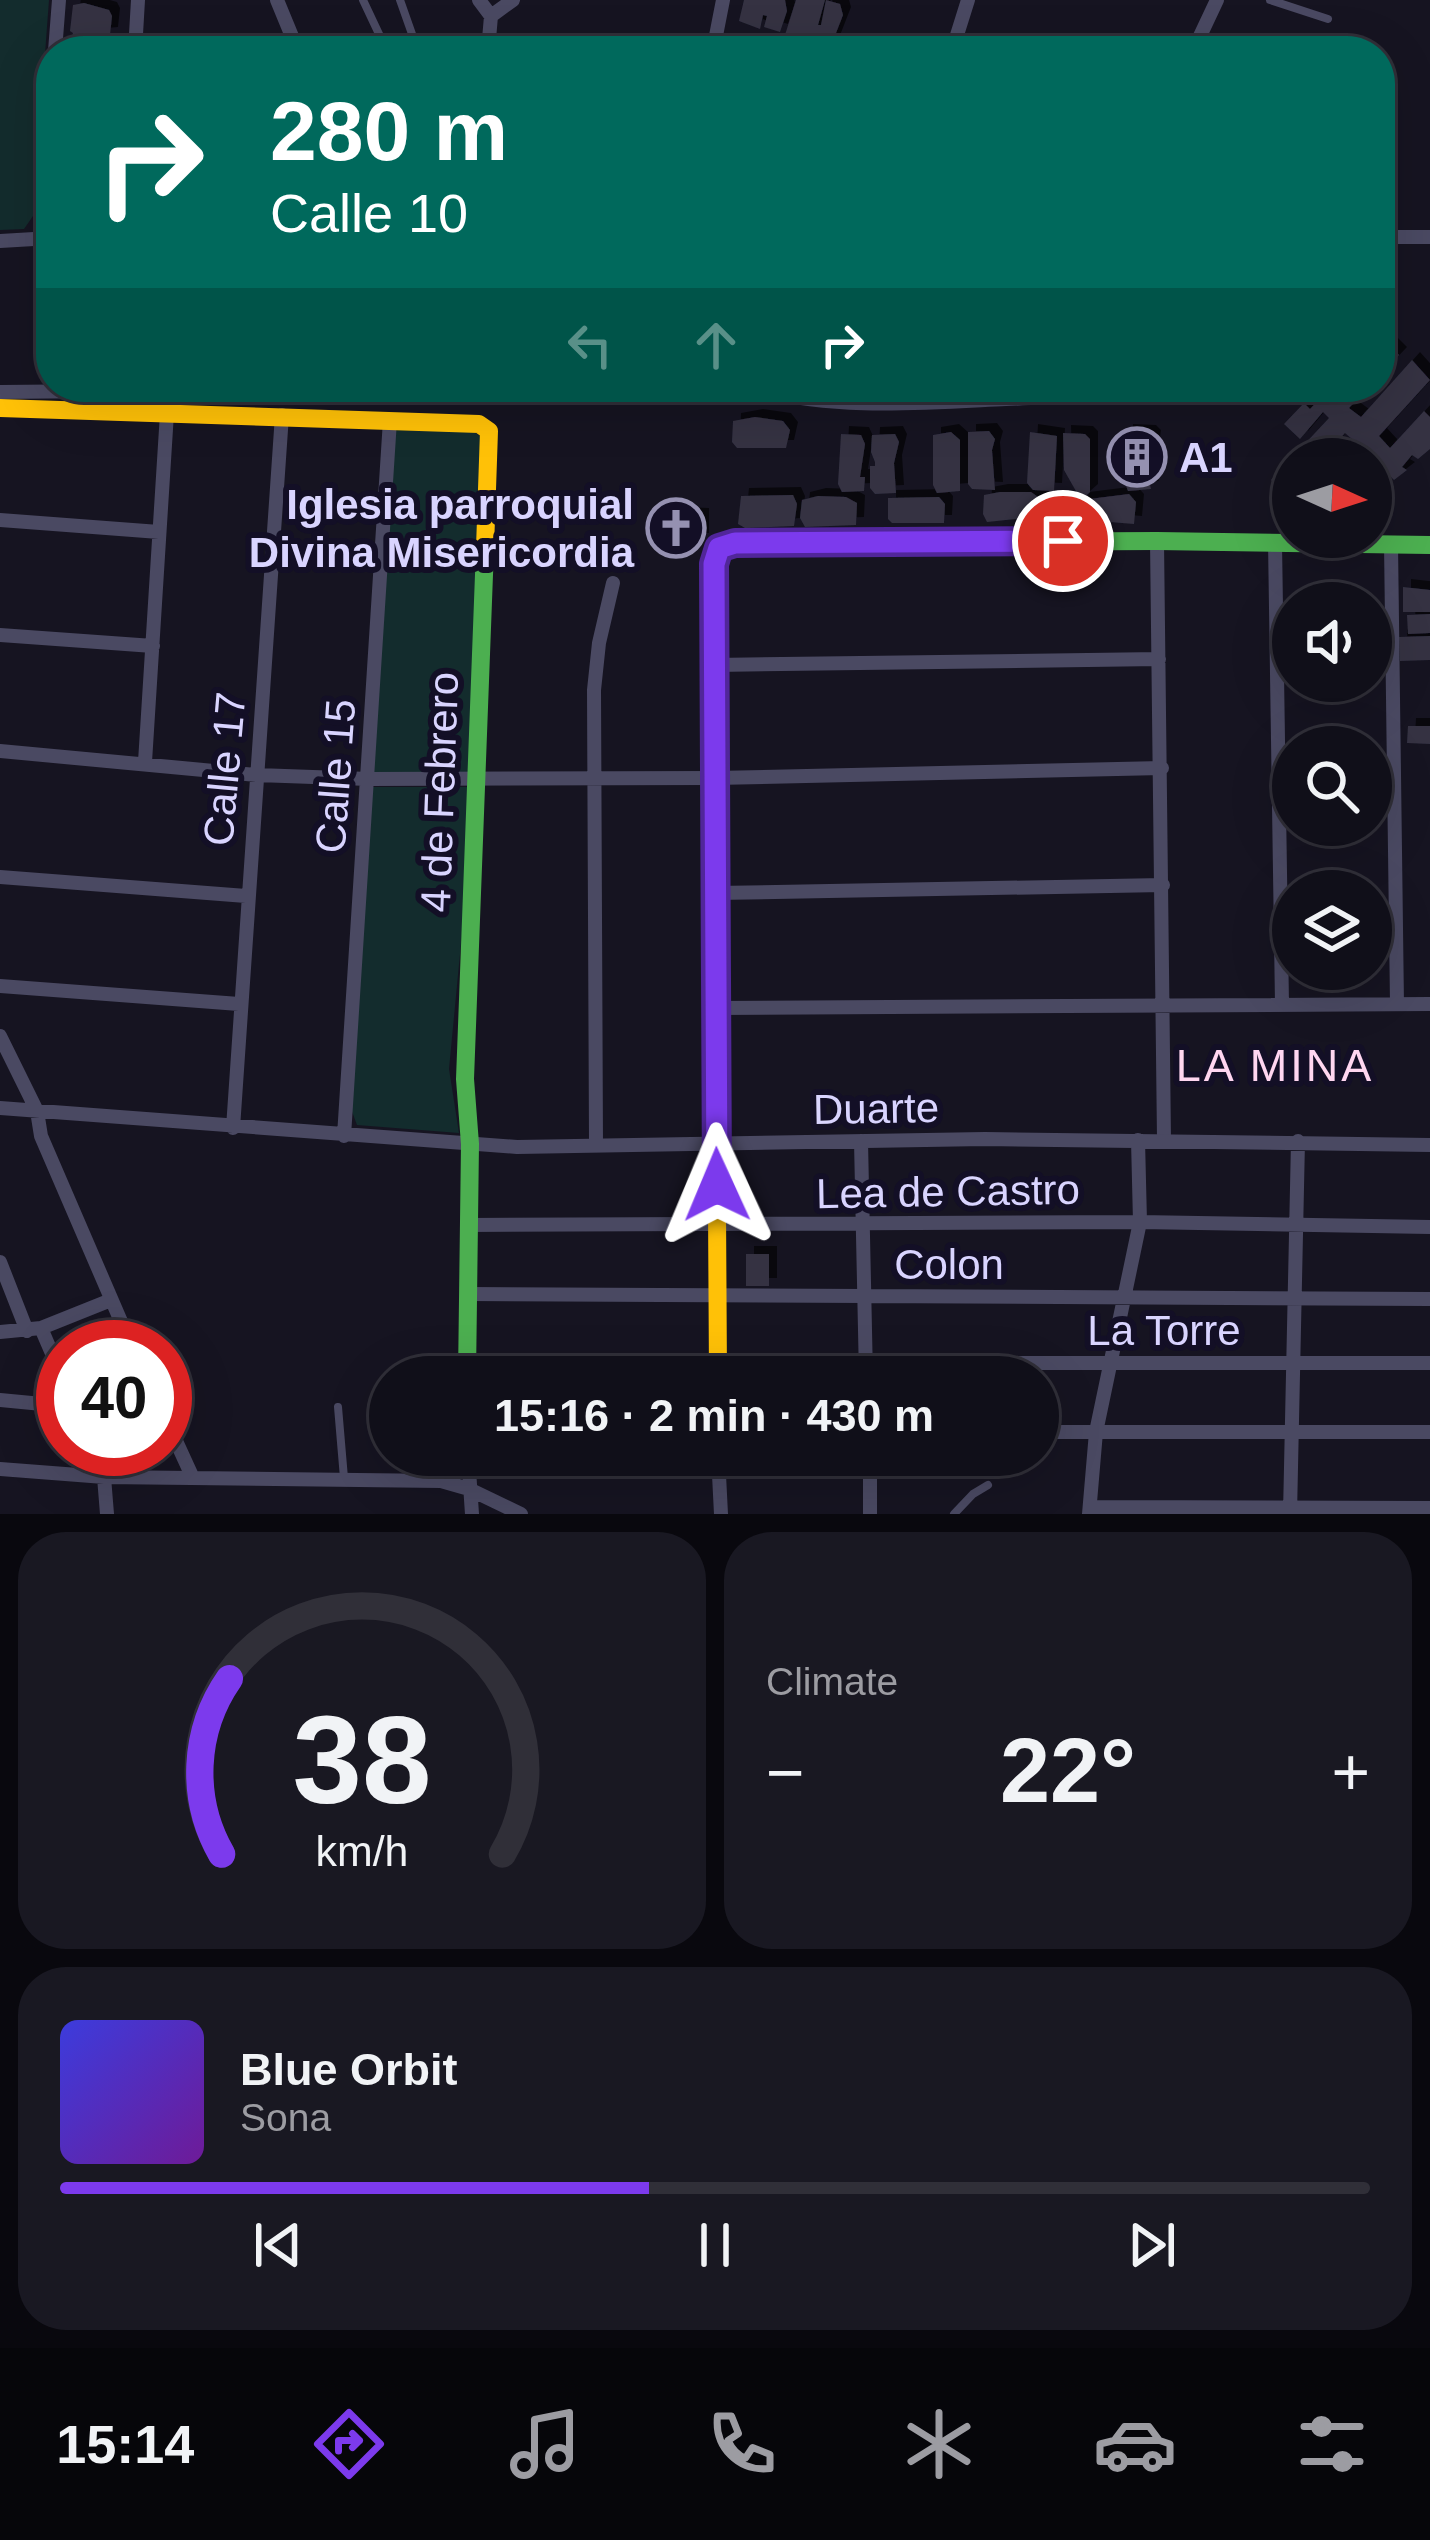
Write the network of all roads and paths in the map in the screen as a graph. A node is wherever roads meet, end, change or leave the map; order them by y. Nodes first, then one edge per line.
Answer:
1 (59, 0) edge
2 (138, 0) edge
3 (277, 0) edge
4 (363, 0) edge
5 (400, 0) edge
6 (479, 0) edge
7 (513, 0) edge
8 (723, 0) edge
9 (968, 0) edge
10 (1217, 0) edge
11 (1270, 0) edge
12 (491, 16) junction
13 (1328, 19) dead end
14 (56, 36) edge
15 (136, 36) edge
16 (292, 36) edge
17 (380, 36) edge
18 (413, 36) edge
19 (489, 36) edge
20 (715, 36) edge
21 (957, 36) edge
22 (1200, 36) edge
23 (1395, 237) edge
24 (1430, 237) edge
25 (36, 239) edge
26 (0, 241) edge
27 (0, 392) edge
28 (36, 392) edge
29 (0, 408) edge
30 (167, 413) junction
31 (282, 415) junction
32 (390, 420) junction
33 (0, 520) edge
34 (160, 532) junction
35 (1157, 541) junction
36 (1272, 542) edge
37 (1392, 544) edge
38 (1430, 545) edge
39 (1275, 558) edge
40 (1391, 558) edge
41 (613, 583) dead end
42 (0, 635) edge
43 (153, 646) junction
44 (1159, 659) junction
45 (714, 665) junction
46 (0, 751) edge
47 (146, 762) junction
48 (1162, 768) junction
49 (257, 775) junction
50 (715, 778) junction
51 (369, 779) junction
52 (594, 779) junction
53 (477, 780) junction
54 (0, 878) edge
55 (1163, 885) junction
56 (716, 893) junction
57 (246, 896) junction
58 (0, 986) edge
59 (239, 1004) junction
60 (1165, 1004) junction
61 (1282, 1004) junction
62 (1397, 1004) junction
63 (1430, 1004) edge
64 (716, 1008) junction
65 (0, 1036) edge
66 (0, 1108) edge
67 (37, 1111) junction
68 (233, 1128) junction
69 (344, 1136) junction
70 (1138, 1140) junction
71 (1165, 1140) junction
72 (862, 1141) junction
73 (1298, 1141) junction
74 (596, 1143) junction
75 (470, 1144) junction
76 (716, 1144) junction
77 (1430, 1145) edge
78 (1140, 1222) junction
79 (467, 1225) junction
80 (717, 1226) junction
81 (863, 1226) junction
82 (1295, 1227) junction
83 (1430, 1227) edge
84 (0, 1262) edge
85 (467, 1294) junction
86 (717, 1295) junction
87 (864, 1296) junction
88 (1124, 1298) junction
89 (1293, 1298) junction
90 (1430, 1299) edge
91 (110, 1300) junction
92 (119, 1320) edge
93 (34, 1329) junction
94 (36, 1332) edge
95 (0, 1333) edge
96 (467, 1356) edge
97 (718, 1356) edge
98 (866, 1356) edge
99 (1108, 1363) junction
100 (1292, 1363) junction
101 (1430, 1363) edge
102 (1059, 1364) edge
103 (0, 1400) edge
104 (36, 1403) edge
105 (338, 1408) dead end
106 (1059, 1432) edge
107 (1096, 1432) junction
108 (1291, 1432) junction
109 (1430, 1432) edge
110 (0, 1468) edge
111 (192, 1476) joint
112 (469, 1476) edge
113 (719, 1476) edge
114 (871, 1476) edge
115 (104, 1477) junction
116 (344, 1479) junction
117 (988, 1485) dead end
118 (469, 1490) junction
119 (1430, 1508) edge
120 (1090, 1511) edge
121 (1290, 1511) edge
122 (107, 1514) edge
123 (472, 1514) edge
124 (521, 1514) edge
125 (722, 1514) edge
126 (870, 1514) edge
127 (954, 1514) edge

1 - 14 street
2 - 15 street
3 - 16 street
4 - 17 lane
5 - 18 lane
6 - 12 street
7 - 12 street
8 - 20 street
9 - 21 street
10 - 22 street
11 - 13 lane
12 - 19 street
23 - 24 street
25 - 26 street
27 - 28 street
29 - 30 street
30 - 31 street
30 - 34 street
31 - 32 street
31 - 49 street, Calle 17
32 - 51 street, Calle 15
32 - 53 street, 4 de Febrero
33 - 34 street
34 - 43 street
35 - 36 street
35 - 44 street
35 - 45 street
37 - 38 street
39 - 61 street
40 - 62 street
41 - 52 street
42 - 43 street
43 - 47 street
44 - 45 street
44 - 48 street
45 - 50 street
46 - 47 street
47 - 49 street
48 - 50 street
48 - 55 street
49 - 51 street
49 - 57 street, Calle 17
50 - 52 street
50 - 56 street
51 - 53 street
51 - 69 street, Calle 15
52 - 53 street
52 - 74 street
53 - 75 street, 4 de Febrero
54 - 57 street
55 - 56 street
55 - 60 street
56 - 64 street
57 - 59 street, Calle 17
58 - 59 street
59 - 68 street, Calle 17
60 - 61 street
60 - 64 street
60 - 71 street
61 - 62 street
62 - 63 street
64 - 76 street
65 - 67 street
66 - 67 street, Duarte
67 - 68 street, Duarte
67 - 91 street
68 - 69 street, Duarte
69 - 75 street, Duarte
70 - 71 street, Duarte
70 - 72 street, Duarte
70 - 78 street
71 - 73 street, Duarte
72 - 76 street, Duarte
72 - 81 street
73 - 77 street, Duarte
73 - 82 street
74 - 75 street, Duarte
74 - 76 street, Duarte
75 - 79 street, 4 de Febrero
76 - 80 street
78 - 81 street, Lea de Castro
78 - 82 street, Lea de Castro
78 - 88 street
79 - 80 street, Lea de Castro
79 - 85 street, 4 de Febrero
80 - 81 street, Lea de Castro
80 - 86 street
81 - 87 street
82 - 83 street, Lea de Castro
82 - 89 street
84 - 93 street
85 - 86 street, Colon
85 - 96 street, 4 de Febrero
86 - 87 street, Colon
86 - 97 street
87 - 88 street, Colon
87 - 98 street
88 - 89 street, Colon
88 - 99 street
89 - 90 street, Colon
89 - 100 street
91 - 92 street
91 - 93 street
93 - 94 street
93 - 95 street
99 - 100 street, La Torre
99 - 102 street, La Torre
99 - 107 street
100 - 101 street, La Torre
100 - 108 street
103 - 104 street
105 - 116 lane
106 - 107 street
107 - 108 street
107 - 120 street
108 - 109 street
108 - 121 street
110 - 115 street
111 - 115 street
111 - 116 street
112 - 118 street
113 - 125 street
114 - 126 street
115 - 122 street
116 - 118 street
117 - 127 lane
118 - 123 street
118 - 124 street
119 - 121 street
120 - 121 street

